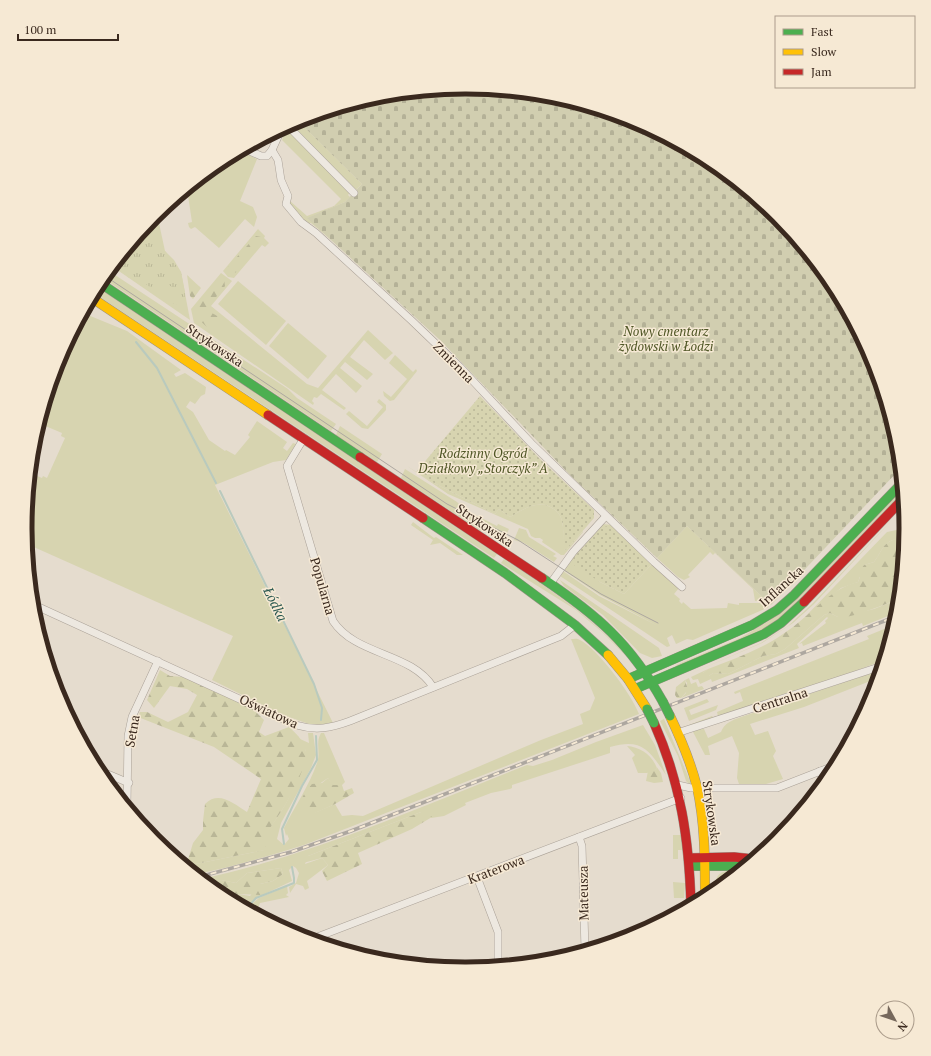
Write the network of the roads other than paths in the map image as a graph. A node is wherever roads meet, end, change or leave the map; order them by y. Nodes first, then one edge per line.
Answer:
1 (292, 130) edge
2 (278, 137) edge
3 (272, 150) junction
4 (251, 152) edge
5 (354, 193) dead end
6 (105, 287) edge
7 (96, 301) edge
8 (304, 438) junction
9 (897, 488) edge
10 (898, 504) edge
11 (606, 516) junction
12 (550, 584) junction
13 (682, 586) dead end
14 (39, 607) edge
15 (575, 625) junction
16 (158, 661) junction
17 (876, 668) edge
18 (645, 672) junction
19 (628, 679) junction
20 (652, 682) junction
21 (433, 687) junction
22 (635, 690) junction
23 (678, 732) junction
24 (826, 769) edge
25 (820, 771) junction
26 (109, 775) edge
27 (821, 775) edge
28 (129, 783) junction
29 (678, 785) junction
30 (697, 788) junction
31 (681, 798) junction
32 (128, 799) edge
33 (579, 838) junction
34 (746, 858) edge
35 (705, 861) junction
36 (690, 862) junction
37 (737, 865) edge
38 (477, 877) junction
39 (705, 889) edge
40 (691, 897) edge
41 (320, 936) edge
42 (585, 945) edge
43 (498, 961) edge

1 - 5 street
2 - 3 street
3 - 4 street
3 - 11 street, Zmienna
6 - 12 main road, Strykowska
7 - 8 main road, Strykowska
8 - 15 main road, Strykowska
8 - 21 street, Popularna
9 - 18 main road, Inflancka
10 - 20 main road, Inflancka
11 - 12 street
11 - 13 street, Zmienna
12 - 18 main road, Strykowska
14 - 16 street, Oświatowa
15 - 19 main road, Strykowska
15 - 21 street, Oświatowa
16 - 21 street, Oświatowa
16 - 28 street, Setna
17 - 23 street, Centralna
18 - 19 main road, Inflancka
18 - 20 main road, Strykowska
19 - 22 main road, Strykowska
20 - 22 main road, Inflancka
20 - 23 main road, Strykowska, bridge
22 - 29 main road, Strykowska, bridge
23 - 30 main road, Strykowska
24 - 25 street
25 - 27 street
25 - 30 street
26 - 28 street
28 - 32 street, Setna
29 - 30 street
29 - 31 main road, Strykowska
30 - 35 main road, Strykowska
31 - 33 street, Kraterowa
31 - 36 main road, Strykowska
33 - 38 street, Kraterowa
33 - 42 street, Mateusza
34 - 35 main road
35 - 36 main road
35 - 37 main road
35 - 39 main road, Strykowska
36 - 40 main road, Strykowska
38 - 41 street, Kraterowa
38 - 43 street

